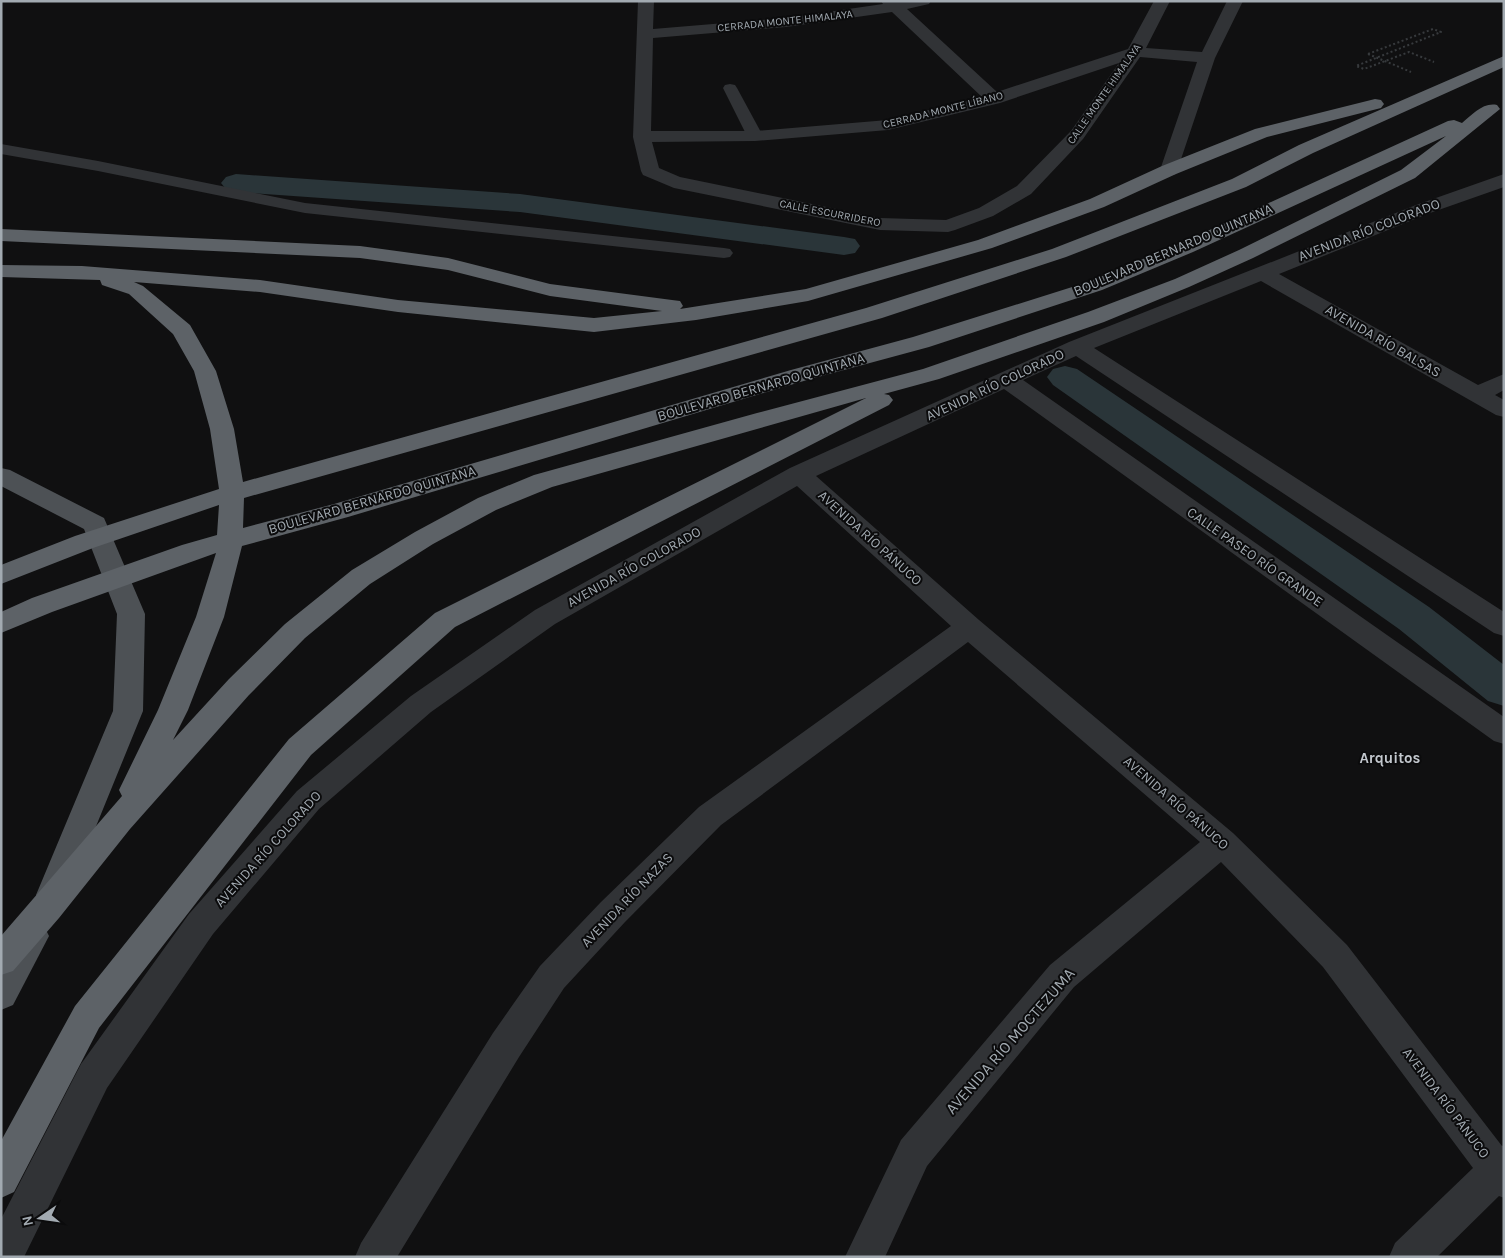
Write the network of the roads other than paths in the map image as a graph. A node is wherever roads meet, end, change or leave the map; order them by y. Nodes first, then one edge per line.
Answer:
1 (646, 1) edge
2 (923, 1) edge
3 (1162, 1) edge
4 (1235, 1) edge
5 (892, 4) edge
6 (646, 34) junction
7 (1135, 52) junction
8 (1208, 58) junction
9 (1504, 61) edge
10 (1445, 86) junction
11 (730, 88) dead end
12 (994, 99) junction
13 (1498, 106) edge
14 (755, 136) junction
15 (642, 137) junction
16 (1, 150) edge
17 (1169, 170) junction
18 (1504, 180) edge
19 (986, 212) joint
20 (1, 235) edge
21 (724, 253) dead end
22 (1, 272) edge
23 (82, 272) junction
24 (1262, 273) junction
25 (734, 308) junction
26 (1077, 348) junction
27 (931, 374) junction
28 (1007, 380) junction
29 (1504, 381) edge
30 (1477, 395) junction
31 (1504, 410) edge
32 (800, 474) junction
33 (1, 476) edge
34 (1, 575) edge
35 (1, 623) edge
36 (1504, 626) edge
37 (969, 627) junction
38 (1504, 734) edge
39 (119, 820) junction
40 (1222, 842) junction
41 (47, 908) junction
42 (1, 960) edge
43 (1, 994) edge
44 (1502, 1171) edge
45 (1, 1179) edge
46 (7, 1255) edge
47 (375, 1257) edge
48 (865, 1257) edge
49 (1409, 1257) edge

1 - 6 street
2 - 5 street, CERRADA MONTE HIMALAYA
3 - 7 street, CALLE MONTE HIMALAYA
4 - 8 street
5 - 6 street, CERRADA MONTE HIMALAYA
5 - 12 street
6 - 15 street
7 - 8 street, CERRADA MONTE LÍBANO
7 - 12 street, CERRADA MONTE LÍBANO
7 - 19 street, CALLE MONTE HIMALAYA
8 - 17 street
9 - 10 highway
10 - 17 highway
10 - 34 highway
11 - 14 lane
12 - 14 street, CERRADA MONTE LÍBANO
13 - 27 highway
13 - 35 highway, BOULEVARD BERNARDO QUINTANA
14 - 15 street, CERRADA MONTE LÍBANO
15 - 19 street, CALLE ESCURRIDERO
16 - 21 lane
17 - 25 highway
18 - 24 street, AVENIDA RÍO COLORADO
20 - 25 highway
22 - 23 highway
23 - 25 highway
23 - 39 highway
24 - 26 street, AVENIDA RÍO COLORADO
24 - 30 street, AVENIDA RÍO BALSAS
26 - 28 street, AVENIDA RÍO COLORADO
26 - 36 street
27 - 39 highway
27 - 45 highway
28 - 32 street, AVENIDA RÍO COLORADO
28 - 38 street, CALLE PASEO RÍO GRANDE
29 - 30 street
30 - 31 street, AVENIDA RÍO BALSAS
32 - 37 street, AVENIDA RÍO PÁNUCO
32 - 46 street, AVENIDA RÍO COLORADO
33 - 41 main road
37 - 40 street, AVENIDA RÍO PÁNUCO
37 - 47 street, AVENIDA RÍO NAZAS
39 - 41 highway
40 - 44 street, AVENIDA RÍO PÁNUCO
40 - 48 street, AVENIDA RÍO MOCTEZUMA
41 - 42 highway
41 - 43 main road
44 - 49 street

